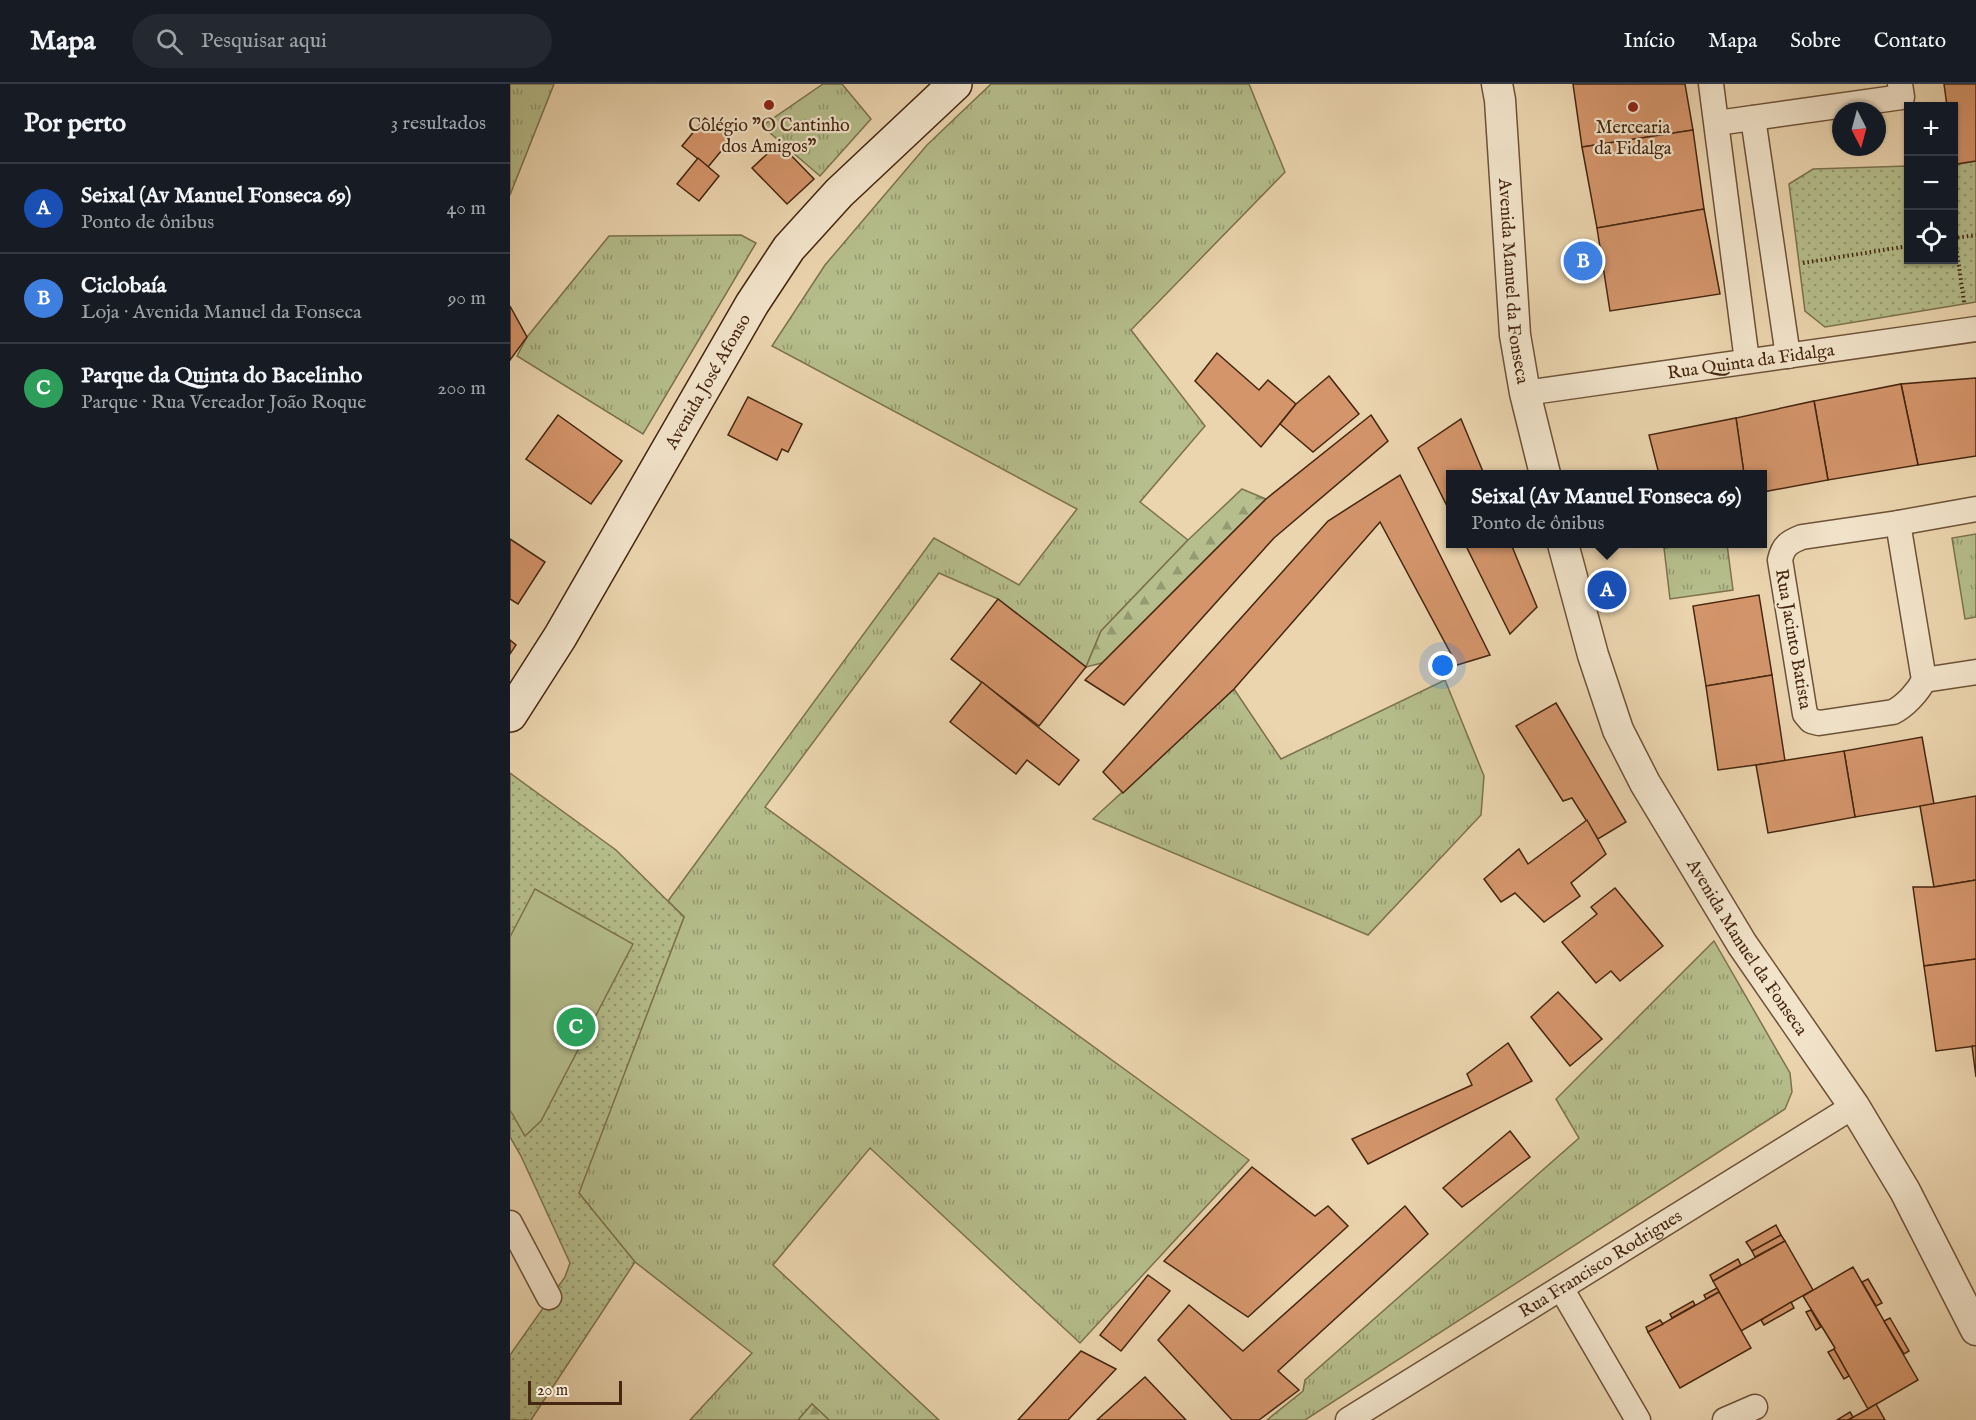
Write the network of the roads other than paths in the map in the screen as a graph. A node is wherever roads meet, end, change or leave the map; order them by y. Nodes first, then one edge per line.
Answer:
1 (955, 84) edge
2 (1497, 84) edge
3 (1712, 84) edge
4 (1900, 84) edge
5 (1754, 118) junction
6 (1717, 123) junction
7 (1972, 329) edge
8 (1788, 356) junction
9 (1747, 361) junction
10 (1525, 393) junction
11 (1544, 470) edge
12 (1976, 509) edge
13 (1898, 522) junction
14 (1564, 548) edge
15 (1976, 672) edge
16 (1924, 680) junction
17 (510, 714) edge
18 (1854, 1106) junction
19 (510, 1222) edge
20 (1561, 1288) junction
21 (549, 1297) dead end
22 (1976, 1330) edge
23 (1755, 1407) dead end
24 (1348, 1420) edge
25 (1638, 1420) edge
26 (1725, 1420) edge

1 - 17 main road, Avenida José Afonso
2 - 10 street, Avenida Manuel da Fonseca
3 - 6 street
4 - 5 street
5 - 6 street
5 - 8 street
6 - 9 street
7 - 8 street, Rua Quinta da Fidalga
8 - 9 street, Rua Quinta da Fidalga
9 - 10 street, Rua Quinta da Fidalga
10 - 11 street, Avenida Manuel da Fonseca
12 - 13 street, Rua Jacinto Batista
13 - 16 street
13 - 16 street, Rua Jacinto Batista
14 - 18 street, Avenida Manuel da Fonseca
15 - 16 street
18 - 20 street, Rua Francisco Rodrigues
18 - 22 street, Avenida Manuel da Fonseca
19 - 21 street
20 - 24 street, Rua Francisco Rodrigues
20 - 25 street
23 - 26 street

